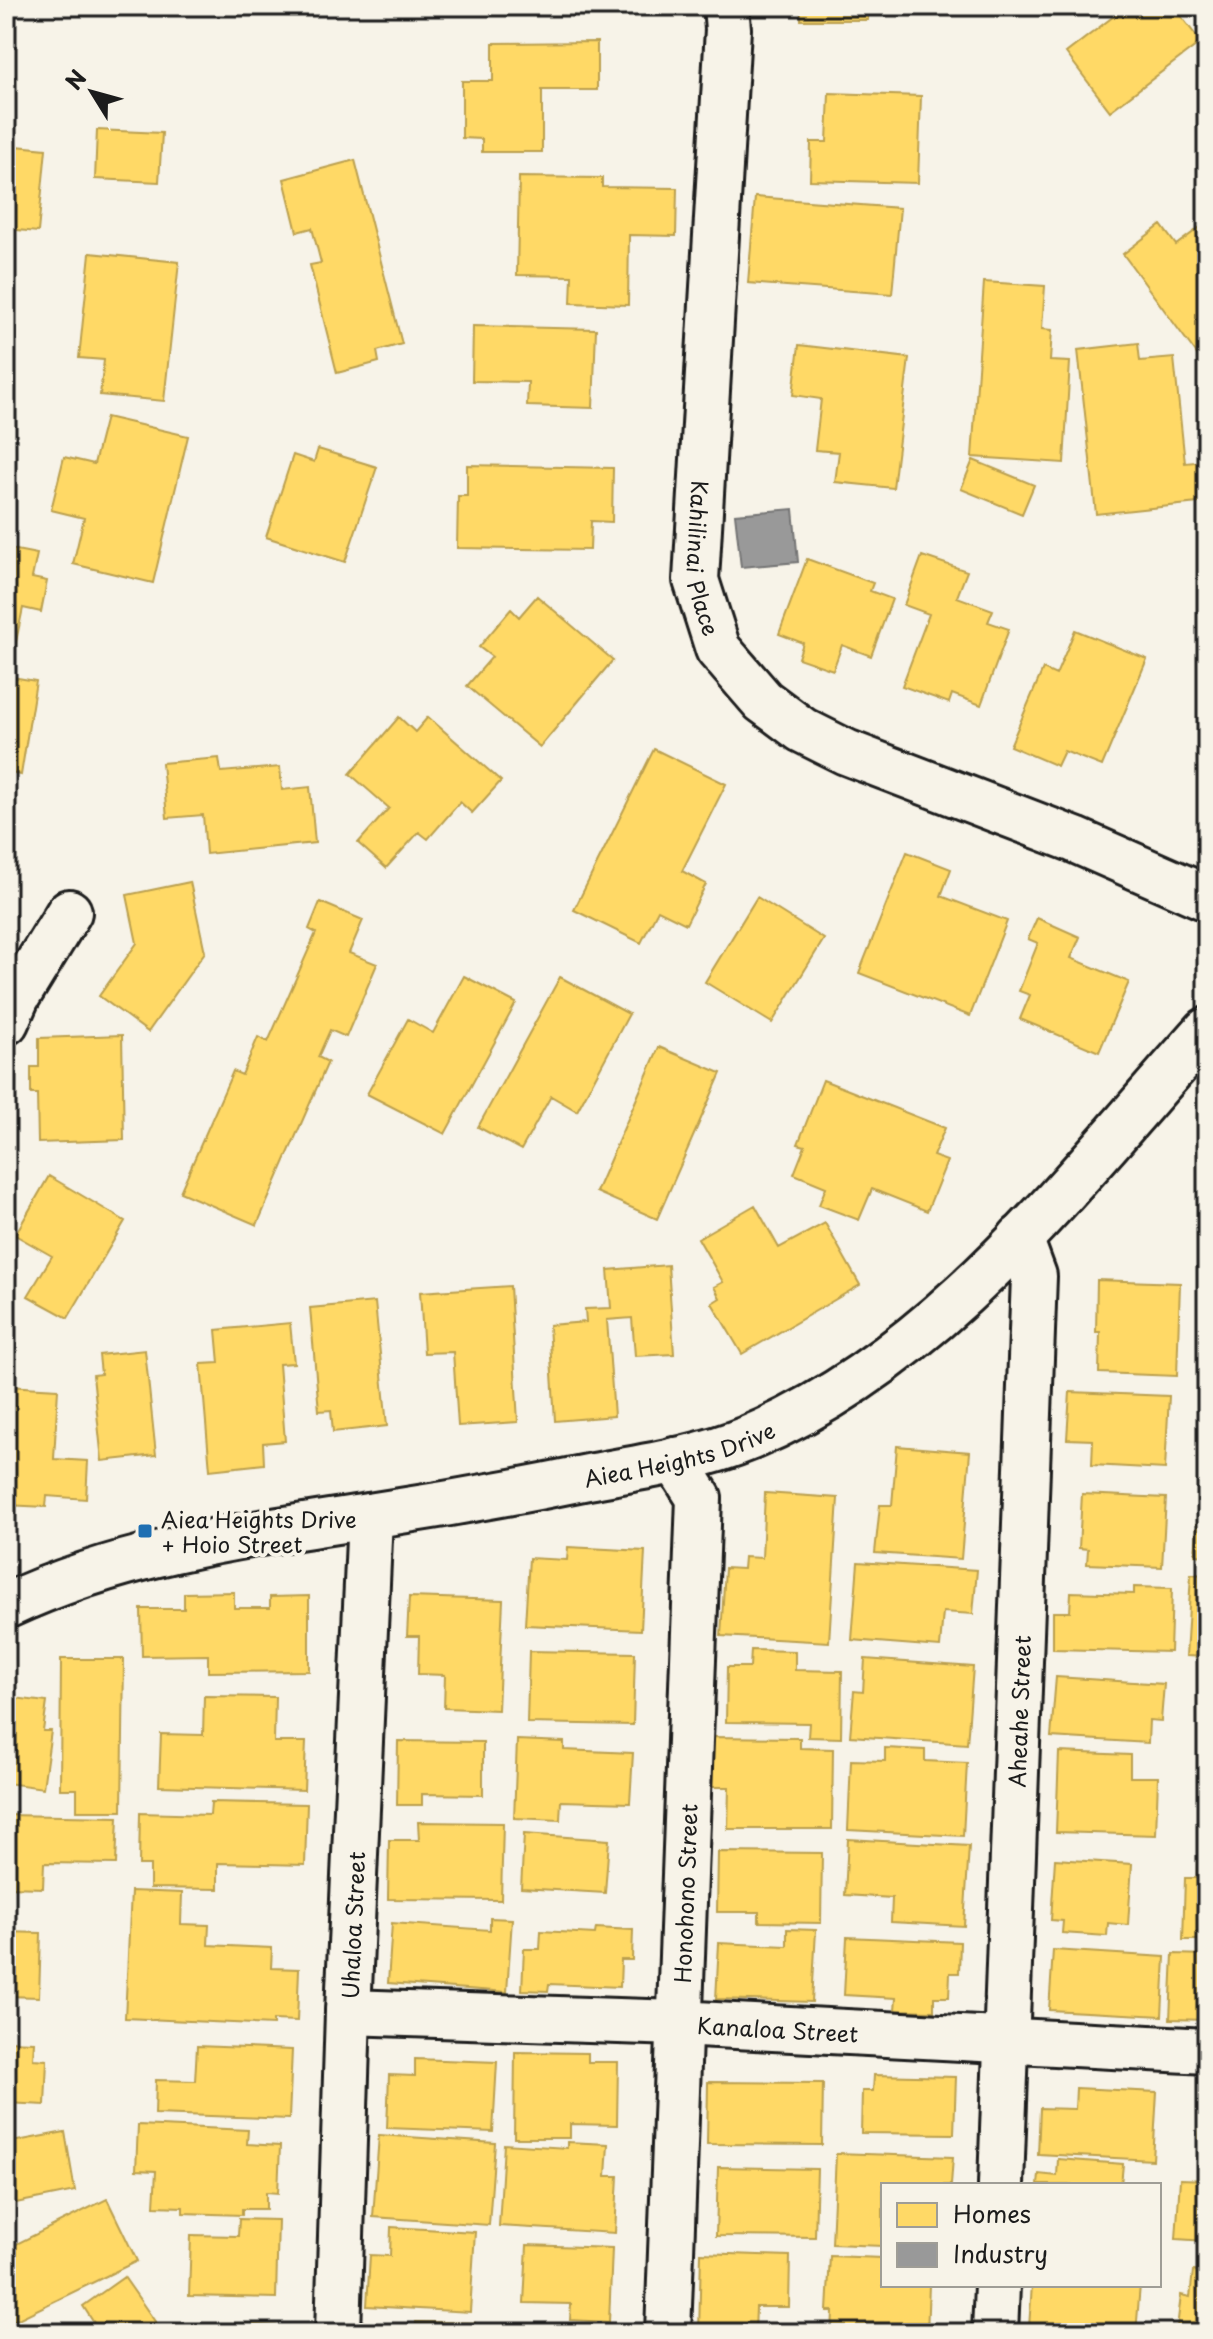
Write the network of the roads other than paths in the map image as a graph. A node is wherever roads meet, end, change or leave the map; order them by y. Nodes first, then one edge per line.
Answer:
1 (726, 6) edge
2 (1207, 898) edge
3 (69, 912) dead end
4 (6, 1022) edge
5 (1207, 1030) edge
6 (1020, 1238) junction
7 (675, 1460) junction
8 (370, 1516) junction
9 (6, 1606) edge
10 (348, 2012) junction
11 (678, 2023) junction
12 (1006, 2040) junction
13 (1207, 2051) edge
14 (1001, 2183) edge
15 (997, 2287) edge
16 (338, 2333) edge
17 (668, 2333) edge
18 (995, 2333) edge

1 - 2 street, Kahilinai Place
3 - 4 street
5 - 6 street, Aiea Heights Drive
6 - 7 street, Aiea Heights Drive
6 - 12 street, Aheahe Street
7 - 8 street, Aiea Heights Drive
7 - 11 street, Honohono Street
8 - 9 street, Aiea Heights Drive
8 - 10 street, Uhaloa Street
10 - 11 street, Kanaloa Street
10 - 16 street, Uhaloa Street
11 - 12 street, Kanaloa Street
11 - 17 street, Honohono Street
12 - 13 street, Kanaloa Street
12 - 14 street, Aheahe Street
15 - 18 street

